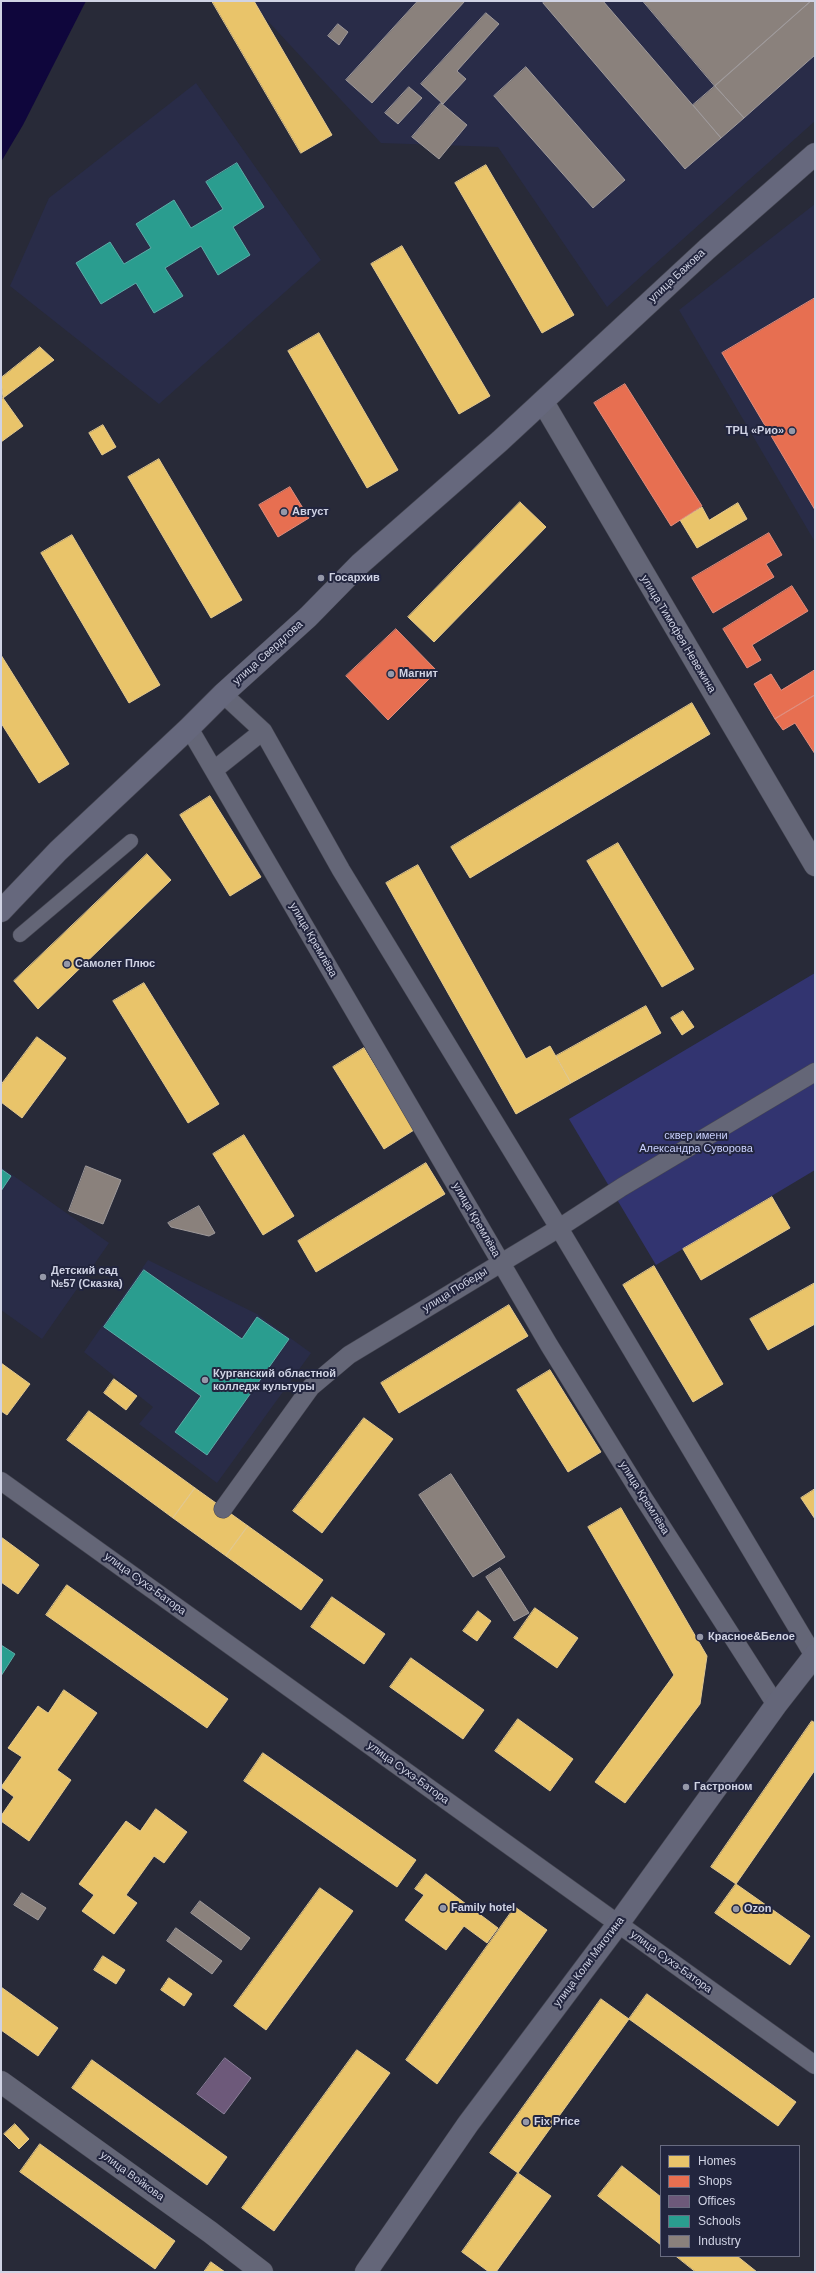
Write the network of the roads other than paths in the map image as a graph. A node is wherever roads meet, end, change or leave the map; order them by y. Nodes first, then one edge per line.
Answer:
1 (815, 154) edge
2 (542, 402) junction
3 (223, 694) junction
4 (189, 728) junction
5 (263, 731) junction
6 (214, 770) junction
7 (131, 841) dead end
8 (815, 865) edge
9 (1, 911) edge
10 (20, 935) dead end
11 (815, 1072) edge
12 (559, 1228) junction
13 (501, 1262) junction
14 (1, 1481) edge
15 (223, 1509) dead end
16 (815, 1656) edge
17 (776, 1705) junction
18 (618, 1924) junction
19 (815, 2065) edge
20 (1, 2082) edge
21 (262, 2272) edge
22 (366, 2272) edge

1 - 2 main road, улица Бажова
2 - 3 main road, улица Свердлова
2 - 8 street, улица Тимофея Невежина
3 - 4 main road, улица Свердлова
3 - 5 street
4 - 6 street, улица Кремлёва
4 - 9 main road, улица Свердлова
5 - 6 street
5 - 12 street
6 - 13 street, улица Кремлёва
7 - 10 street
11 - 12 street, улица Победы
12 - 13 street, улица Победы
12 - 16 street
13 - 15 street, улица Победы
13 - 17 street, улица Кремлёва
14 - 18 street, улица Сухэ-Батора
16 - 17 main road, улица Коли Мяготина
17 - 18 main road, улица Коли Мяготина
18 - 19 street, улица Сухэ-Батора
18 - 22 main road, улица Коли Мяготина
20 - 21 street, улица Войкова

